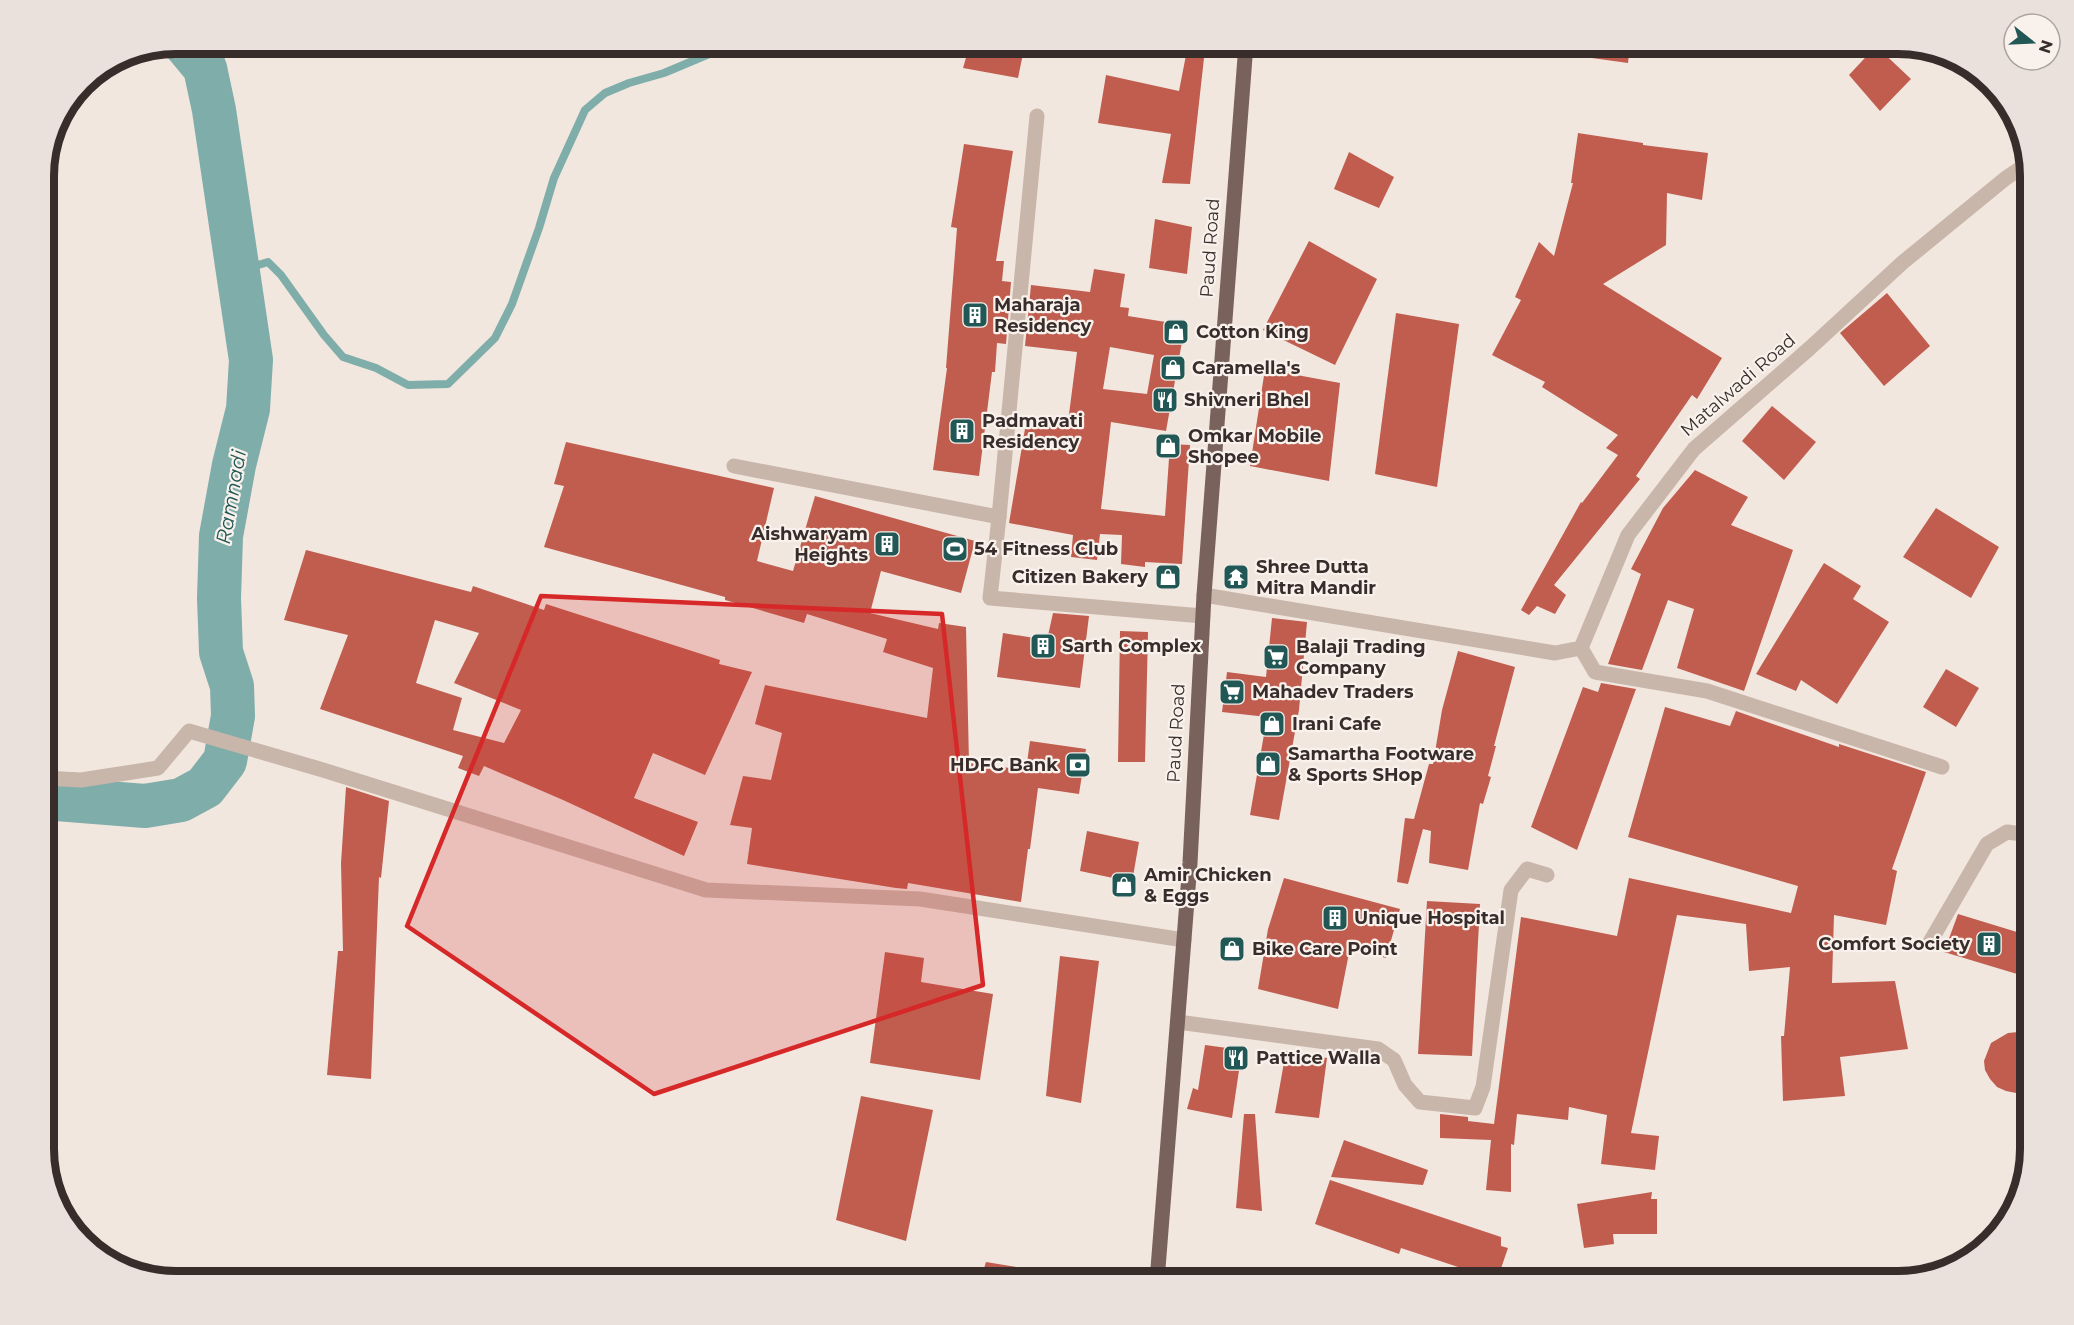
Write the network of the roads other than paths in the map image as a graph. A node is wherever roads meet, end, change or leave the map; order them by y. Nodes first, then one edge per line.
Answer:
1 (1245, 54) edge
2 (1037, 116) dead end
3 (2020, 169) edge
4 (734, 466) dead end
5 (999, 517) junction
6 (1204, 595) junction
7 (1203, 616) junction
8 (1581, 648) junction
9 (1942, 768) dead end
10 (54, 779) edge
11 (2020, 834) edge
12 (1547, 875) dead end
13 (1184, 940) junction
14 (1930, 942) dead end
15 (1178, 1022) junction
16 (1158, 1271) edge

1 - 6 main road, Paud Road
2 - 5 street
3 - 8 street, Matalwadi Road
4 - 5 street
5 - 7 street
6 - 7 main road, Paud Road
6 - 8 street
7 - 13 main road, Paud Road
8 - 9 street
10 - 13 street
11 - 14 street
12 - 15 street
13 - 15 main road, Paud Road
15 - 16 main road, Paud Road

